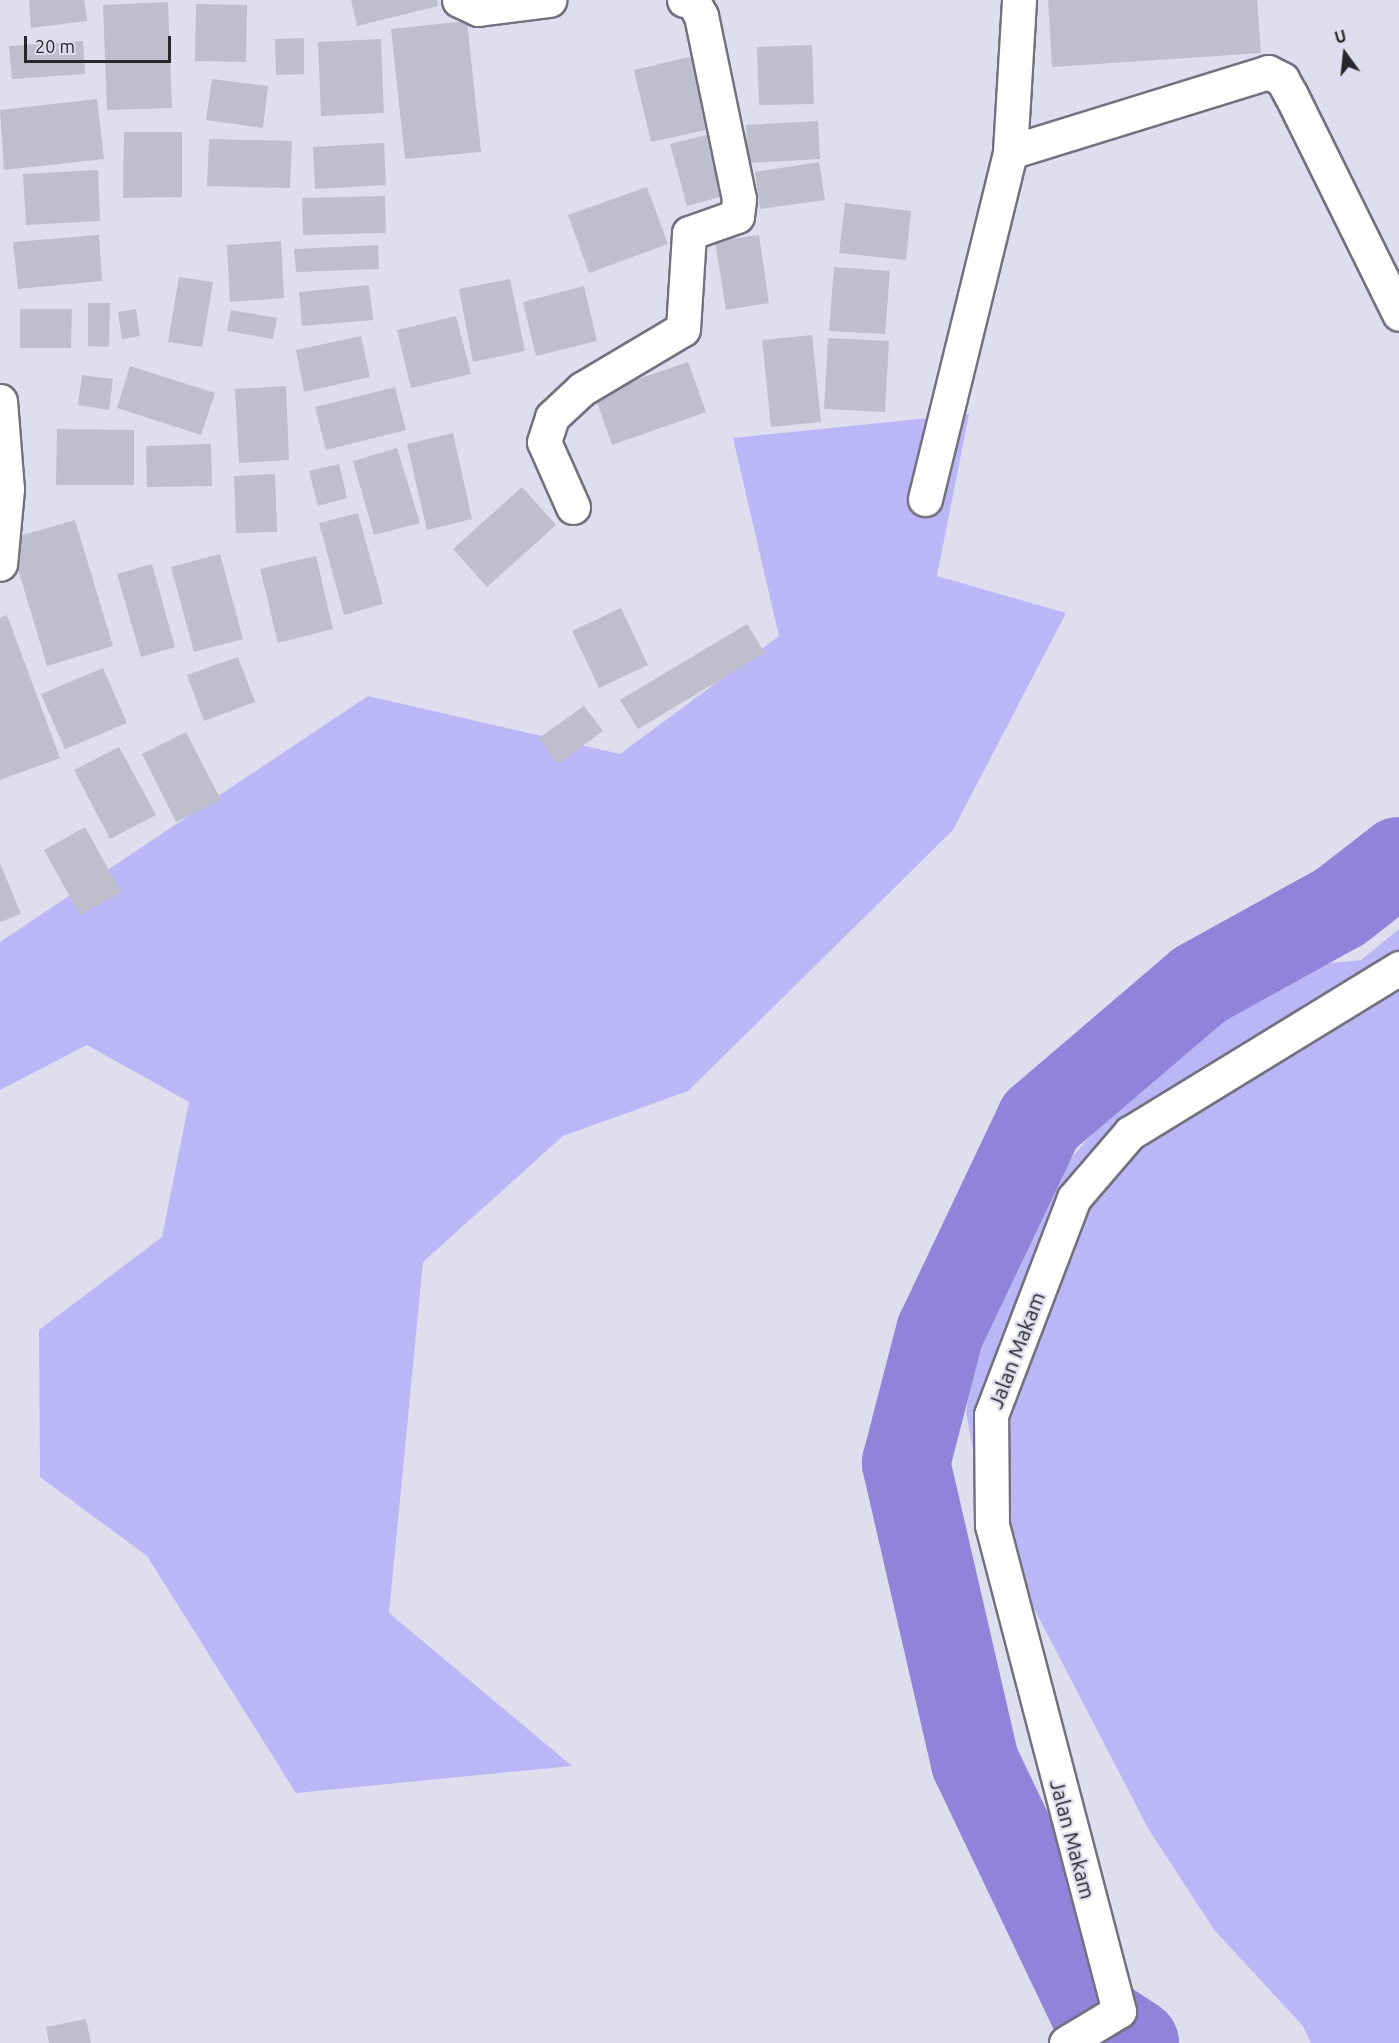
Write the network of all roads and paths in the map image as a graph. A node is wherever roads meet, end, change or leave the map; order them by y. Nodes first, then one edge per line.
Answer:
1 (459, 0) edge
2 (549, 0) edge
3 (684, 0) edge
4 (1018, 0) edge
5 (1010, 152) junction
6 (1399, 314) edge
7 (0, 400) edge
8 (925, 499) dead end
9 (573, 507) dead end
10 (0, 564) edge
11 (1399, 968) edge
12 (1079, 2038) edge

1 - 2 street
3 - 9 street
4 - 5 street
5 - 6 street
5 - 8 street
7 - 10 street
11 - 12 street, Jalan Makam

